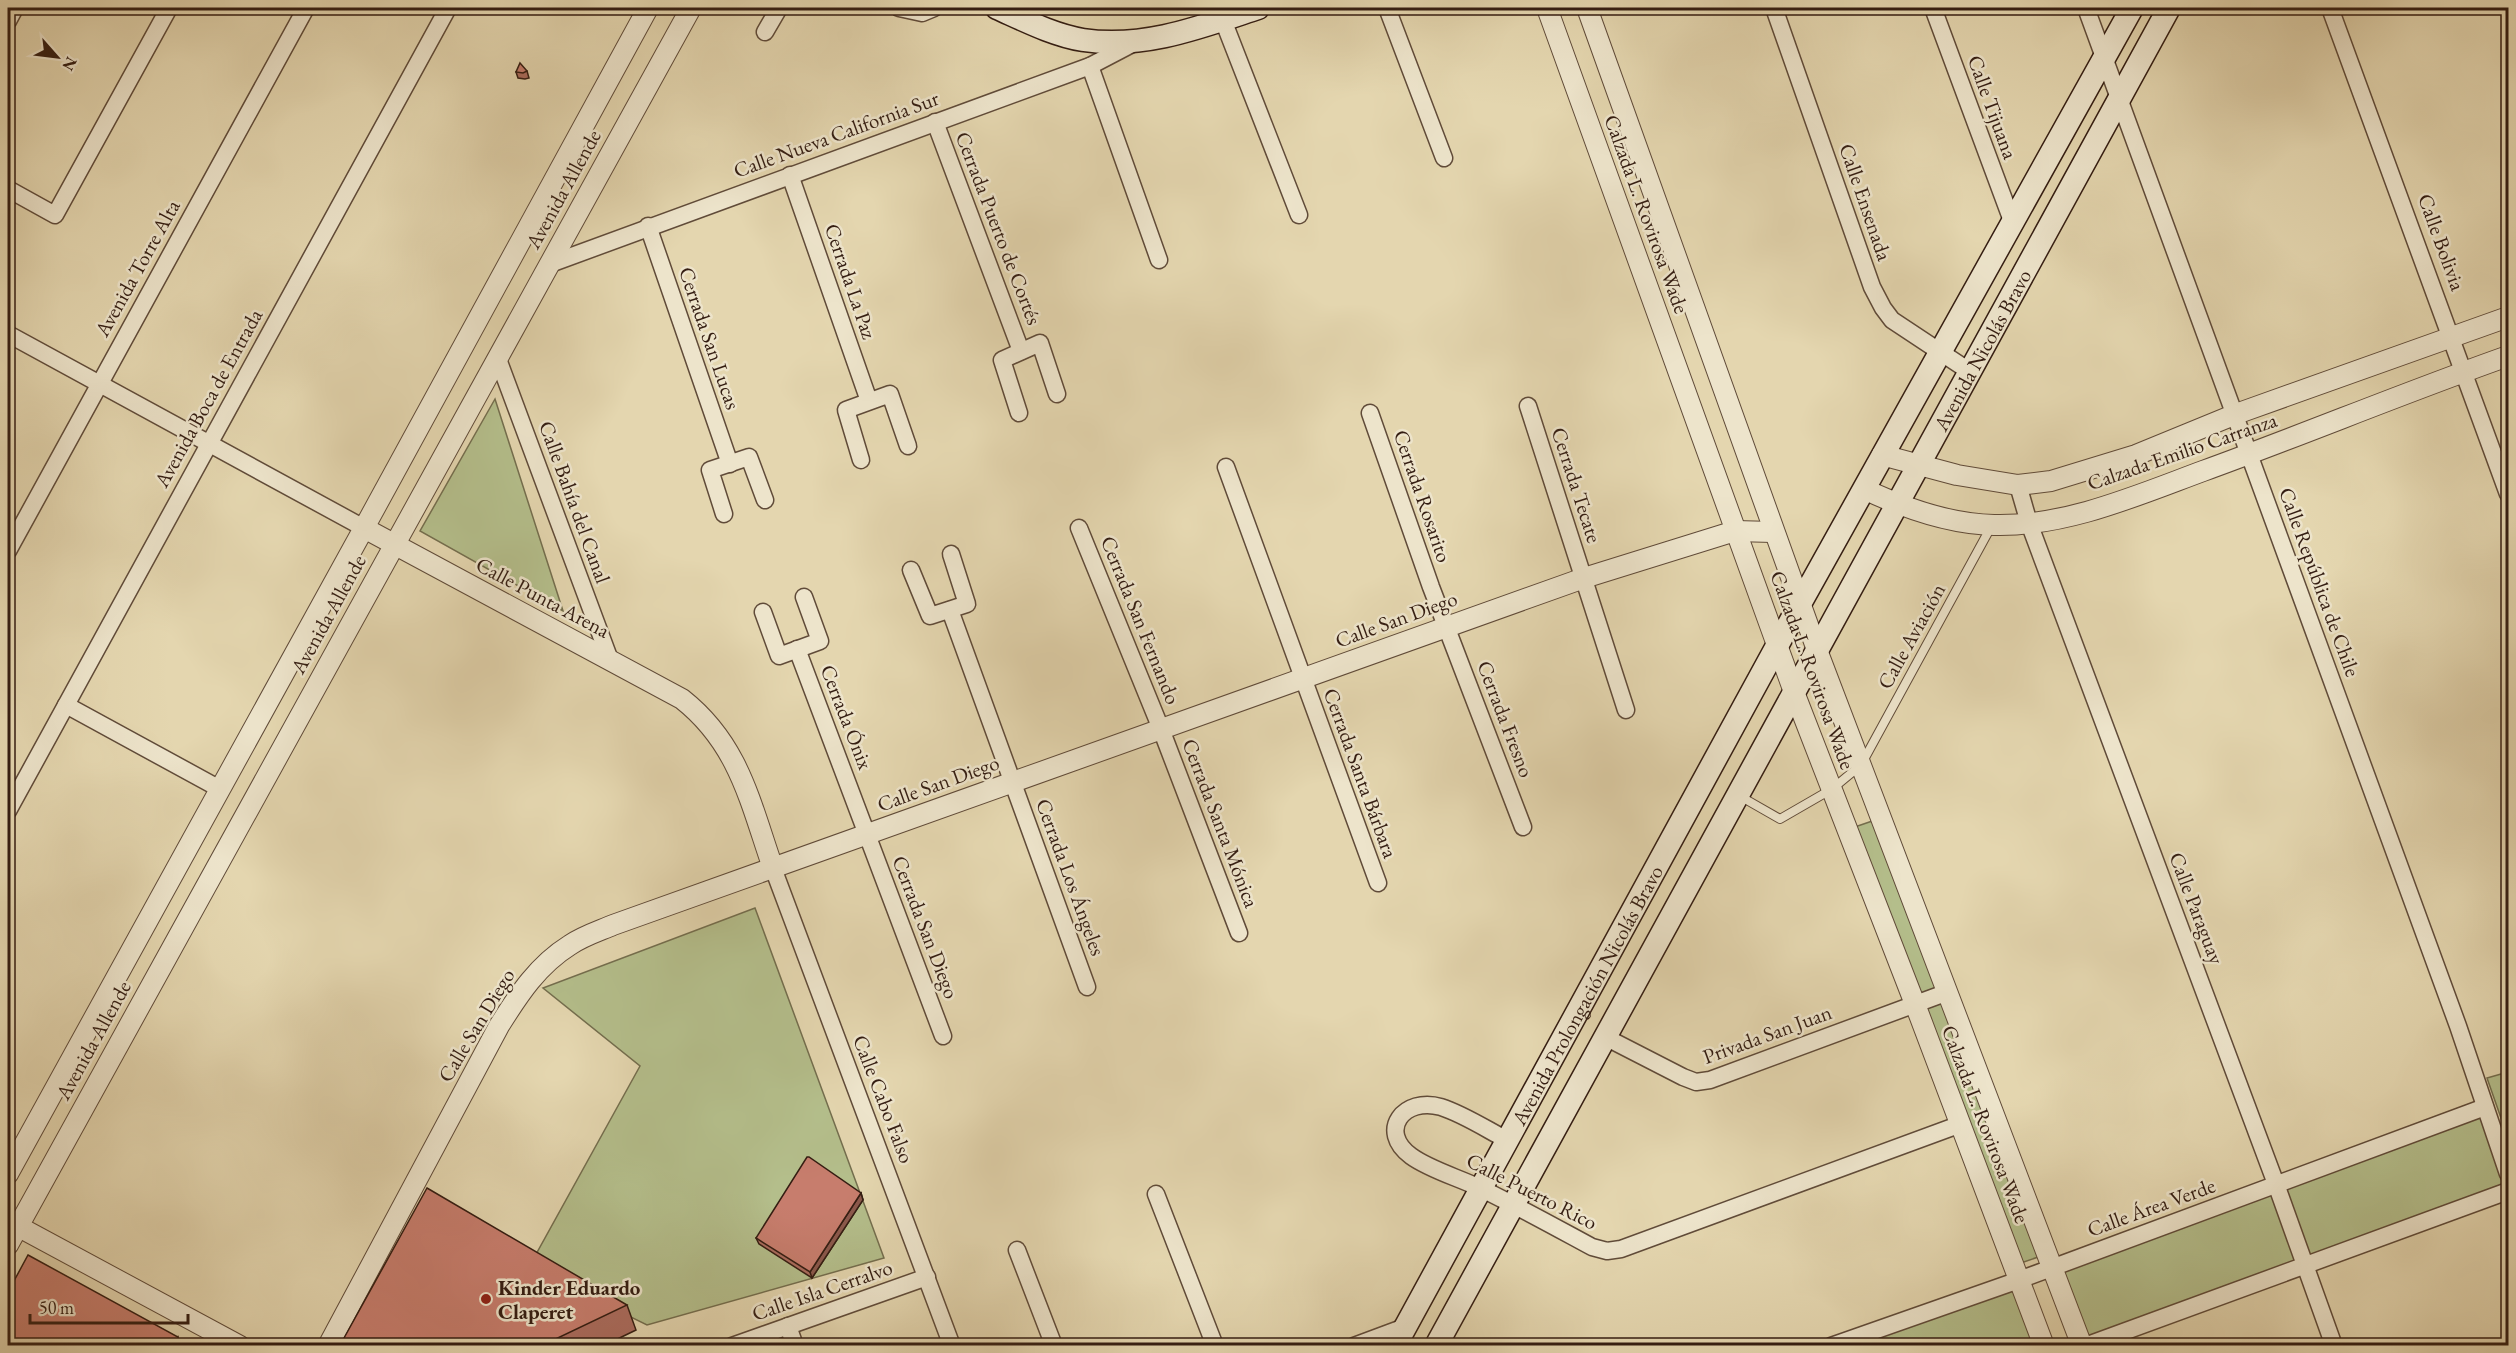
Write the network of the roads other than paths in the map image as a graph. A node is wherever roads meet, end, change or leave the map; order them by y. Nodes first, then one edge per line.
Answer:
1 (15, 8) edge
2 (169, 8) edge
3 (306, 8) edge
4 (448, 8) edge
5 (691, 8) edge
6 (778, 8) edge
7 (900, 8) edge
8 (934, 8) edge
9 (997, 8) edge
10 (1258, 8) edge
11 (1387, 8) edge
12 (1547, 8) edge
13 (1587, 8) edge
14 (1774, 8) edge
15 (1933, 8) edge
16 (2086, 8) edge
17 (2132, 8) edge
18 (2169, 8) edge
19 (2330, 8) edge
20 (644, 9) edge
21 (1223, 20) junction
22 (8, 21) edge
23 (765, 32) dead end
24 (1135, 43) junction
25 (2104, 58) junction
26 (1090, 66) junction
27 (2119, 98) junction
28 (935, 122) junction
29 (1444, 158) dead end
30 (790, 175) junction
31 (8, 189) edge
32 (1299, 215) dead end
33 (2012, 221) junction
34 (648, 226) junction
35 (1159, 260) dead end
36 (550, 264) junction
37 (2508, 317) edge
38 (8, 334) edge
39 (2453, 337) junction
40 (1021, 351) junction
41 (1939, 353) junction
42 (2508, 356) edge
43 (498, 359) junction
44 (1969, 371) junction
45 (2465, 371) junction
46 (99, 384) junction
47 (1057, 394) dead end
48 (869, 401) junction
49 (1528, 406) dead end
50 (1019, 413) dead end
51 (1370, 413) dead end
52 (2236, 414) junction
53 (208, 445) junction
54 (908, 446) dead end
55 (2250, 454) junction
56 (1882, 455) junction
57 (861, 460) dead end
58 (730, 464) junction
59 (1918, 465) junction
60 (1226, 467) dead end
61 (2018, 485) junction
62 (1864, 489) junction
63 (2508, 494) edge
64 (765, 500) dead end
65 (1897, 504) junction
66 (724, 513) dead end
67 (2029, 523) junction
68 (1993, 525) junction
69 (364, 528) junction
70 (1079, 528) dead end
71 (1735, 531) junction
72 (1773, 532) junction
73 (394, 544) junction
74 (8, 551) edge
75 (951, 554) dead end
76 (911, 570) dead end
77 (1584, 578) junction
78 (804, 597) dead end
79 (1801, 602) junction
80 (950, 610) junction
81 (763, 612) dead end
82 (1447, 627) junction
83 (1778, 644) junction
84 (797, 649) junction
85 (1817, 650) junction
86 (610, 660) junction
87 (1303, 678) junction
88 (1794, 692) junction
89 (66, 705) junction
90 (1626, 710) dead end
91 (1161, 729) junction
92 (1861, 765) junction
93 (1012, 783) junction
94 (220, 789) junction
95 (1832, 789) junction
96 (1737, 795) junction
97 (8, 811) edge
98 (1523, 827) dead end
99 (867, 834) junction
100 (773, 868) junction
101 (1378, 882) dead end
102 (1239, 933) dead end
103 (1087, 987) dead end
104 (1948, 992) junction
105 (1915, 1004) junction
106 (944, 1036) dead end
107 (1605, 1036) junction
108 (2485, 1107) junction
109 (1961, 1124) junction
110 (1507, 1140) junction
111 (8, 1174) edge
112 (2508, 1174) edge
113 (2276, 1184) junction
114 (1481, 1188) junction
115 (2508, 1191) edge
116 (1156, 1194) dead end
117 (1513, 1205) junction
118 (12, 1224) edge
119 (8, 1245) edge
120 (1017, 1250) dead end
121 (2305, 1265) junction
122 (2053, 1267) junction
123 (927, 1277) junction
124 (2019, 1280) junction
125 (788, 1326) junction
126 (1400, 1336) edge
127 (240, 1346) edge
128 (328, 1346) edge
129 (732, 1346) edge
130 (795, 1346) edge
131 (952, 1346) edge
132 (1054, 1346) edge
133 (1215, 1346) edge
134 (1354, 1346) edge
135 (1436, 1346) edge
136 (1831, 1346) edge
137 (2044, 1346) edge
138 (2083, 1346) edge
139 (2334, 1346) edge

1 - 22 street
2 - 31 street
3 - 46 street, Avenida Torre Alta
4 - 53 street, Avenida Boca de Entrada
5 - 36 street, Avenida Allende
6 - 23 street
7 - 8 street
9 - 24 main road
10 - 21 main road
11 - 29 street
12 - 71 street, Calzada L. Rovirosa Wade
13 - 72 street, Calzada L. Rovirosa Wade
14 - 41 street, Calle Ensenada
15 - 33 street, Calle Tijuana
16 - 25 street, Calle República de Chile
17 - 25 main road, Avenida Nicolás Bravo
18 - 27 main road, Avenida Nicolás Bravo
19 - 39 street, Calle Bolivia
20 - 69 street, Avenida Allende
21 - 24 main road
21 - 32 street
24 - 26 street, Calle Nueva California Sur
25 - 27 street, Calle República de Chile
25 - 33 main road, Avenida Nicolás Bravo
26 - 28 street, Calle Nueva California Sur
26 - 35 street
27 - 44 main road, Avenida Nicolás Bravo
27 - 52 street, Calle República de Chile
28 - 30 street, Calle Nueva California Sur
28 - 40 street, Cerrada Puerto de Cortés
30 - 34 street, Calle Nueva California Sur
30 - 48 street, Cerrada La Paz
33 - 41 main road, Avenida Nicolás Bravo
34 - 36 street, Calle Nueva California Sur
34 - 58 street, Cerrada San Lucas
36 - 43 street, Avenida Allende
37 - 39 street, Calzada Emilio Carranza
38 - 46 street, Calle Punta Arena
39 - 45 street, Calle Bolivia
39 - 52 street, Calzada Emilio Carranza
40 - 47 street
40 - 50 street
41 - 44 street, Calle Ensenada
41 - 56 main road, Avenida Nicolás Bravo
42 - 45 street, Calzada Emilio Carranza
43 - 73 street, Avenida Allende
43 - 86 street, Calle Bahía del Canal
44 - 59 main road, Avenida Nicolás Bravo
45 - 55 street, Calzada Emilio Carranza
45 - 63 street, Calle Bolivia
46 - 53 street, Calle Punta Arena
46 - 74 street, Avenida Torre Alta
48 - 54 street
48 - 57 street
49 - 77 street, Cerrada Tecate
51 - 82 street, Cerrada Rosarito
52 - 55 street, Calle República de Chile
52 - 61 street, Calzada Emilio Carranza
53 - 69 street, Calle Punta Arena
53 - 89 street, Avenida Boca de Entrada
55 - 67 street, Calzada Emilio Carranza
55 - 108 street, Calle República de Chile
56 - 59 street, Calzada Emilio Carranza
56 - 62 main road, Avenida Nicolás Bravo
58 - 64 street
58 - 66 street
59 - 61 street, Calzada Emilio Carranza
59 - 65 main road, Avenida Nicolás Bravo
60 - 87 street, Cerrada Santa Bárbara
61 - 67 street, Calle Paraguay
62 - 65 street, Calzada Emilio Carranza
62 - 79 main road, Avenida Nicolás Bravo
65 - 68 street, Calzada Emilio Carranza
65 - 85 main road, Avenida Nicolás Bravo
67 - 68 street, Calzada Emilio Carranza
67 - 113 street, Calle Paraguay
68 - 92 lane, Calle Aviación
69 - 73 street, Calle Punta Arena
69 - 94 street, Avenida Allende
70 - 91 street, Cerrada San Fernando
71 - 72 street, Calle San Diego
71 - 77 street, Calle San Diego
71 - 83 street, Calzada L. Rovirosa Wade
72 - 79 street, Calzada L. Rovirosa Wade
73 - 86 street, Calle Punta Arena
73 - 118 street, Avenida Allende
75 - 80 street
76 - 80 street
77 - 82 street, Calle San Diego
77 - 90 street, Cerrada Tecate
78 - 84 street
79 - 83 main road, Avenida Nicolás Bravo
79 - 85 street, Calzada L. Rovirosa Wade
80 - 93 street, Cerrada Los Ángeles
81 - 84 street
82 - 87 street, Calle San Diego
82 - 98 street, Cerrada Fresno
83 - 88 street, Calzada L. Rovirosa Wade
83 - 110 main road, Avenida Prolongación Nicolás Bravo
84 - 99 street, Cerrada Ónix
85 - 88 main road, Avenida Nicolás Bravo
85 - 92 street, Calzada L. Rovirosa Wade
86 - 100 street, Calle Punta Arena
87 - 91 street, Calle San Diego
87 - 101 street, Cerrada Santa Bárbara
88 - 95 street, Calzada L. Rovirosa Wade
88 - 96 main road, Avenida Prolongación Nicolás Bravo
89 - 94 street
89 - 97 street, Avenida Boca de Entrada
91 - 93 street, Calle San Diego
91 - 102 street, Cerrada Santa Mónica
92 - 95 lane
92 - 104 street, Calzada L. Rovirosa Wade
93 - 99 street, Calle San Diego
93 - 103 street, Cerrada Los Ángeles
94 - 111 street, Avenida Allende
95 - 96 lane
95 - 105 street, Calzada L. Rovirosa Wade
96 - 107 main road, Avenida Prolongación Nicolás Bravo
99 - 100 street, Calle San Diego
99 - 106 street, Cerrada San Diego
100 - 123 street, Calle Cabo Falso
100 - 128 street, Calle San Diego
104 - 105 street, Privada San Juan
104 - 122 street, Calzada L. Rovirosa Wade
105 - 107 street, Privada San Juan
105 - 109 street, Calzada L. Rovirosa Wade
107 - 117 main road, Avenida Prolongación Nicolás Bravo
108 - 112 street, Calle República de Chile
108 - 113 street, Calle Área Verde
109 - 117 street, Calle Puerto Rico
109 - 124 street, Calzada L. Rovirosa Wade
110 - 114 main road, Avenida Prolongación Nicolás Bravo
110 - 114 street, Calle Puerto Rico
113 - 121 street, Calle Paraguay
113 - 122 street, Calle Área Verde
114 - 117 street, Calle Puerto Rico
114 - 126 main road, Avenida Prolongación Nicolás Bravo
115 - 121 street
116 - 133 street
117 - 135 main road, Avenida Prolongación Nicolás Bravo
118 - 119 street, Avenida Allende
118 - 127 street
120 - 132 street
121 - 138 street
121 - 139 street, Calle Paraguay
122 - 124 street, Calle Área Verde
122 - 138 street, Calzada L. Rovirosa Wade
123 - 125 street, Calle Isla Cerralvo
123 - 131 street, Calle Cabo Falso
124 - 136 street, Calle Área Verde
124 - 137 street, Calzada L. Rovirosa Wade
125 - 129 street, Calle Isla Cerralvo
125 - 130 street
126 - 134 street

